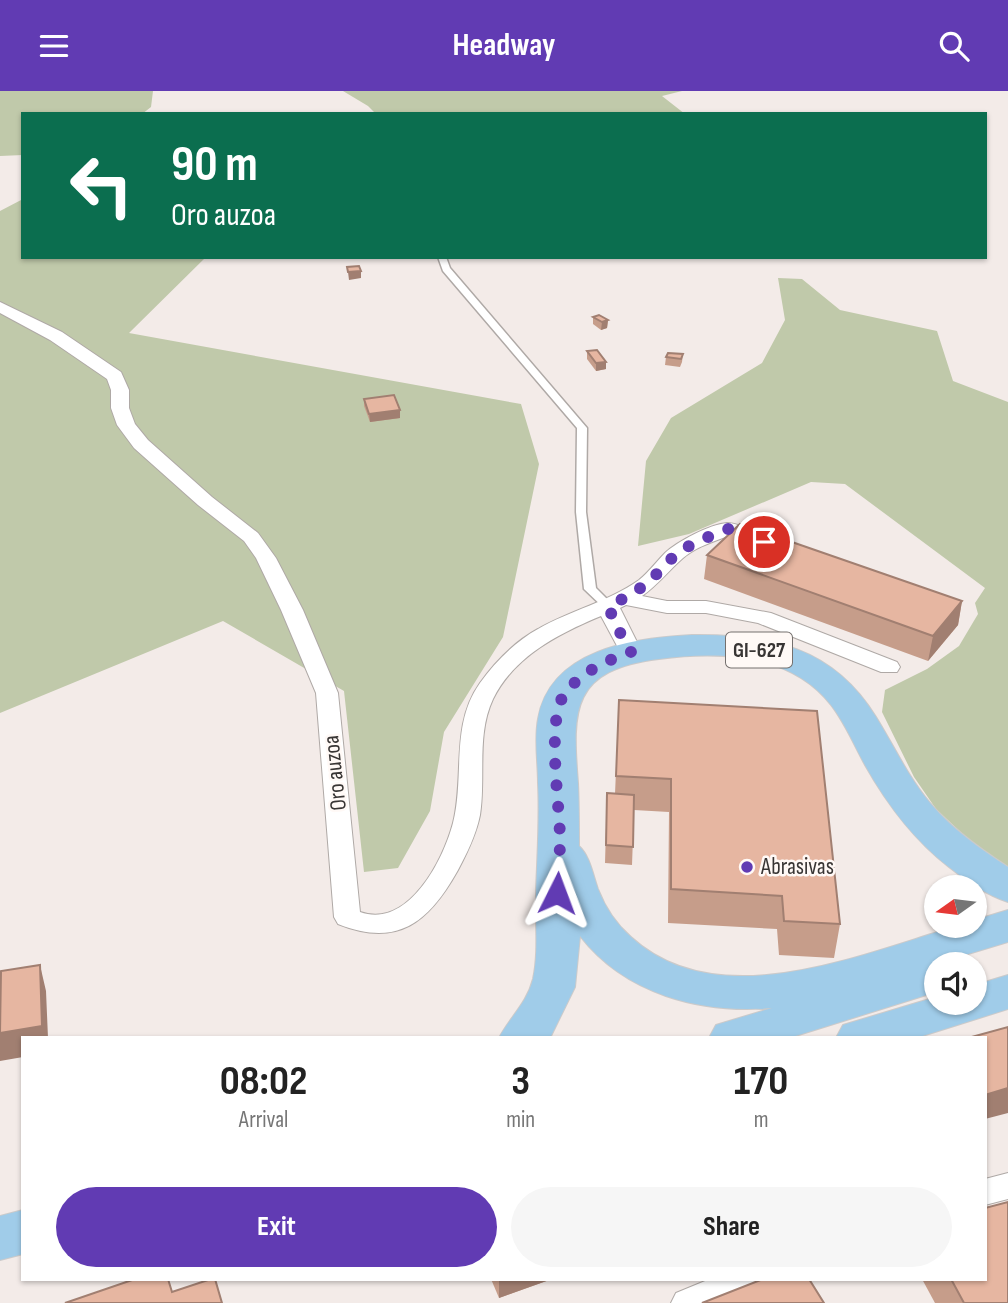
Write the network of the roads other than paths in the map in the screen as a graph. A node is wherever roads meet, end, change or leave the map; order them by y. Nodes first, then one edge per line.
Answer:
1 (443, 259) edge
2 (0, 307) edge
3 (777, 547) edge
4 (616, 603) junction
5 (631, 652) junction
6 (889, 667) dead end
7 (560, 840) junction
8 (1008, 887) edge
9 (1008, 926) edge
10 (1008, 951) edge
11 (987, 958) edge
12 (920, 971) edge
13 (1008, 992) edge
14 (987, 998) edge
15 (932, 1015) edge
16 (523, 1036) edge
17 (738, 1036) edge
18 (865, 1036) edge
19 (1008, 1186) edge
20 (987, 1191) edge
21 (21, 1233) edge
22 (0, 1238) edge
23 (743, 1281) edge
24 (688, 1303) edge

1 - 4 lane
2 - 4 street, Oro auzoa
3 - 4 street
4 - 5 street
4 - 6 street
5 - 7 main road, GI-627
5 - 8 main road, GI-627
7 - 12 main road, GI-627
7 - 16 main road, GI-627
9 - 12 main road, GI-627
10 - 11 main road
12 - 17 main road, GI-627
13 - 14 main road
15 - 18 main road
19 - 20 street
21 - 22 main road
23 - 24 street

